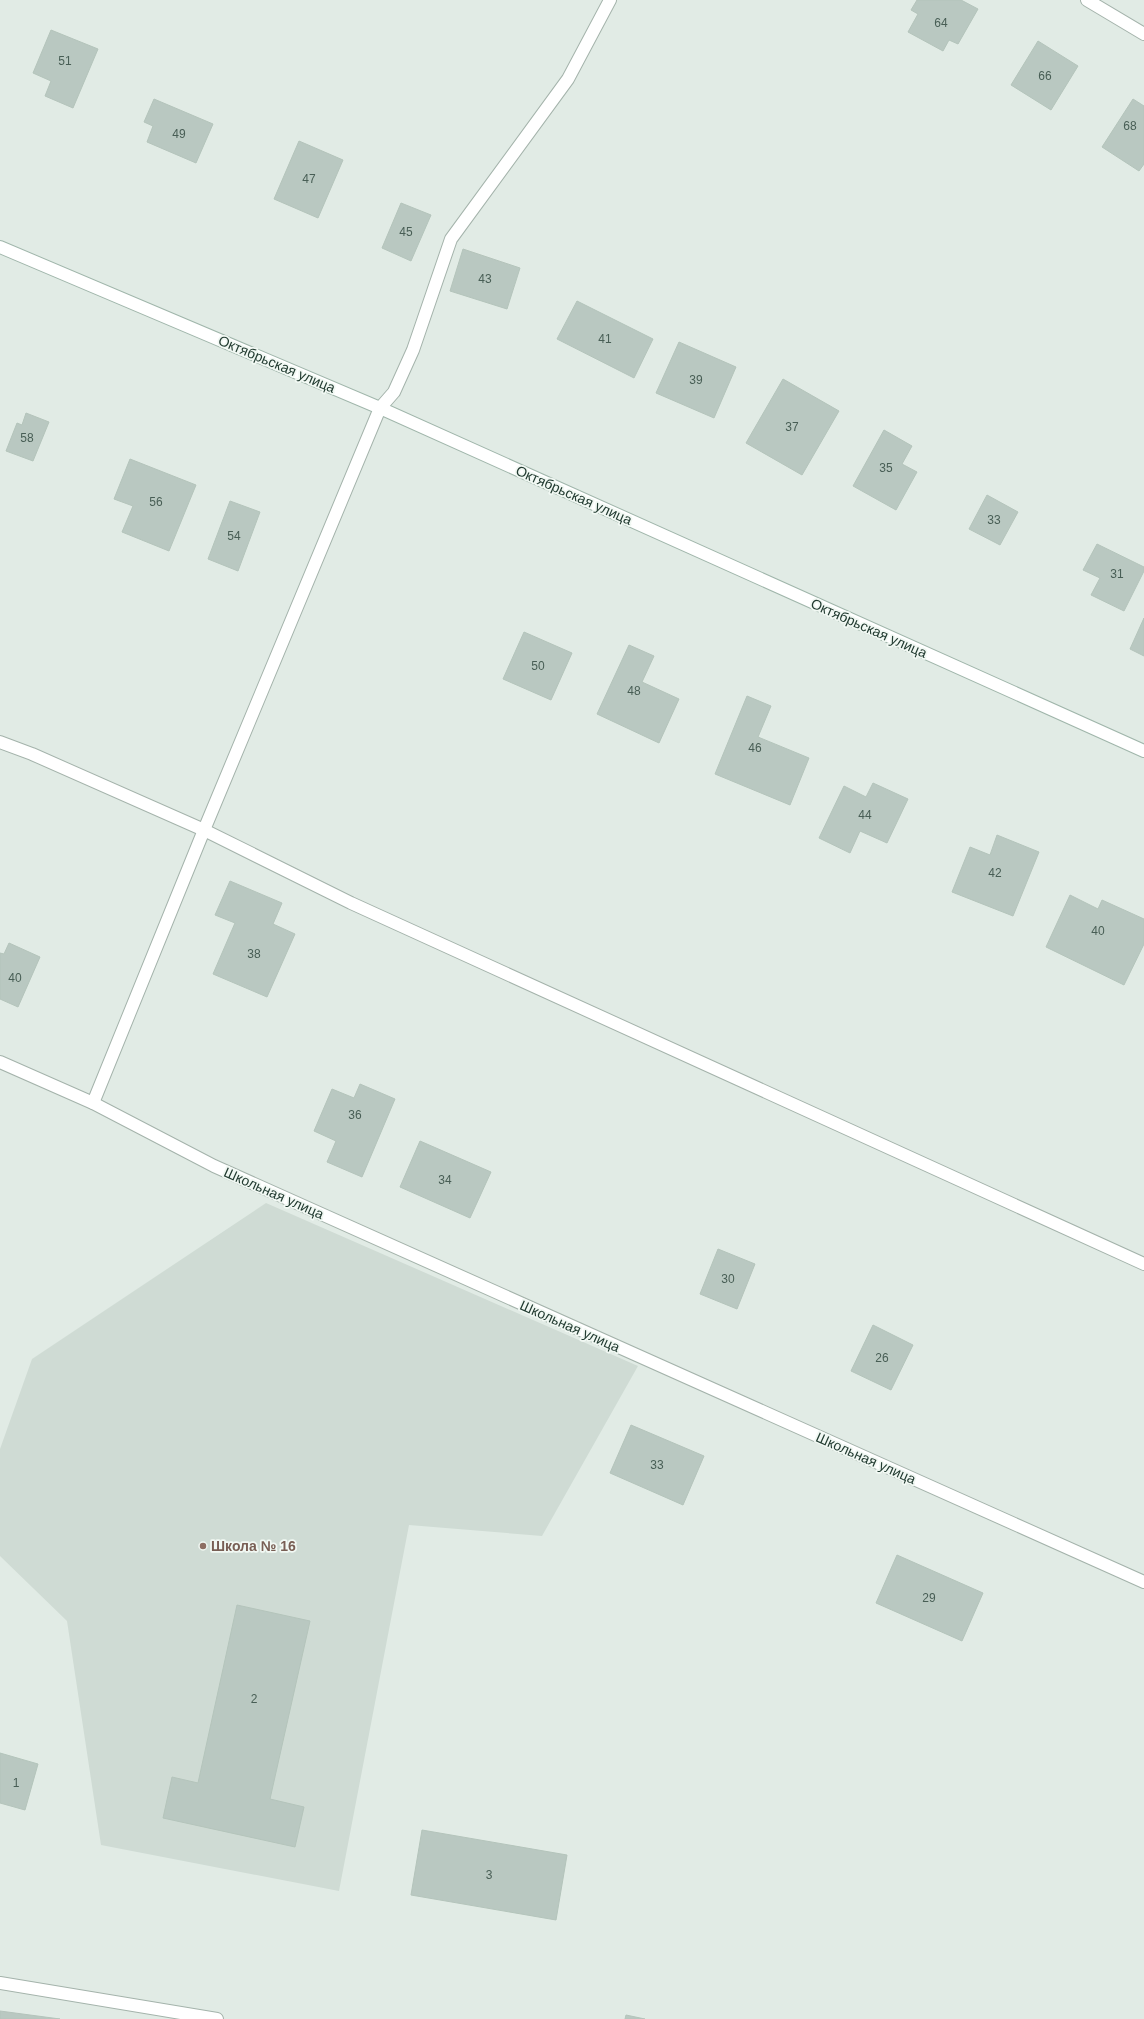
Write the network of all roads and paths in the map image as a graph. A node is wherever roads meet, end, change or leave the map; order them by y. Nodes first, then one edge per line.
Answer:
1 (610, 0) edge
2 (1087, 0) edge
3 (1144, 34) edge
4 (0, 247) edge
5 (380, 408) junction
6 (0, 742) edge
7 (1144, 751) edge
8 (204, 830) junction
9 (0, 1062) edge
10 (93, 1103) junction
11 (1144, 1264) edge
12 (1144, 1582) edge
13 (0, 1983) edge
14 (217, 2019) edge

1 - 5 street
2 - 3 street
4 - 5 street, Октябрьская улица
5 - 7 street, Октябрьская улица
5 - 8 street
6 - 8 street
8 - 10 street
8 - 11 street
9 - 10 street, Школьная улица
10 - 12 street, Школьная улица
13 - 14 street

